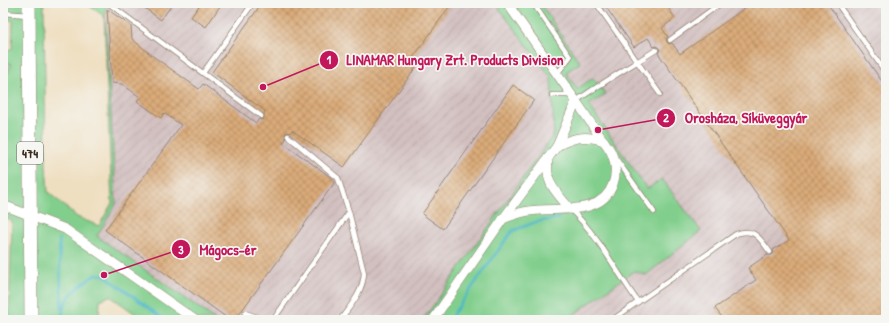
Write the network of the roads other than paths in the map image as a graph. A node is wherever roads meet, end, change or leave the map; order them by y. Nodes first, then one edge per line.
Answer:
1 (108, 3) edge
2 (253, 3) edge
3 (522, 3) edge
4 (533, 3) edge
5 (596, 3) edge
6 (721, 3) edge
7 (837, 3) edge
8 (509, 6) edge
9 (29, 9) edge
10 (3, 13) edge
11 (670, 40) dead end
12 (656, 50) dead end
13 (638, 62) junction
14 (203, 73) junction
15 (886, 73) edge
16 (557, 74) junction
17 (660, 94) dead end
18 (552, 95) dead end
19 (574, 98) junction
20 (262, 116) dead end
21 (288, 136) dead end
22 (604, 141) junction
23 (557, 146) junction
24 (611, 151) junction
25 (548, 158) junction
26 (3, 205) edge
27 (570, 209) junction
28 (348, 212) junction
29 (654, 212) dead end
30 (30, 217) junction
31 (503, 219) junction
32 (770, 252) dead end
33 (638, 302) junction
34 (245, 313) dead end
35 (30, 320) edge
36 (195, 320) edge
37 (266, 320) edge
38 (273, 320) edge
39 (340, 320) edge
40 (434, 320) edge
41 (612, 320) edge

1 - 14 lane
2 - 14 lane
3 - 8 lane
4 - 16 lane
5 - 13 lane
6 - 11 lane
7 - 15 lane
8 - 16 street
9 - 10 lane
9 - 30 main road, 474
12 - 13 lane
13 - 17 lane
13 - 19 lane
14 - 20 lane
16 - 19 street
18 - 19 lane
19 - 22 street
19 - 23 street
21 - 28 lane
22 - 23 street
22 - 24 street
23 - 25 street
24 - 27 street
24 - 29 lane
25 - 27 street
25 - 31 street
26 - 30 street
27 - 31 street
27 - 33 lane
28 - 38 lane
28 - 39 lane
30 - 35 main road, 474
30 - 36 street
31 - 40 street
32 - 33 lane
33 - 41 lane
34 - 37 lane

